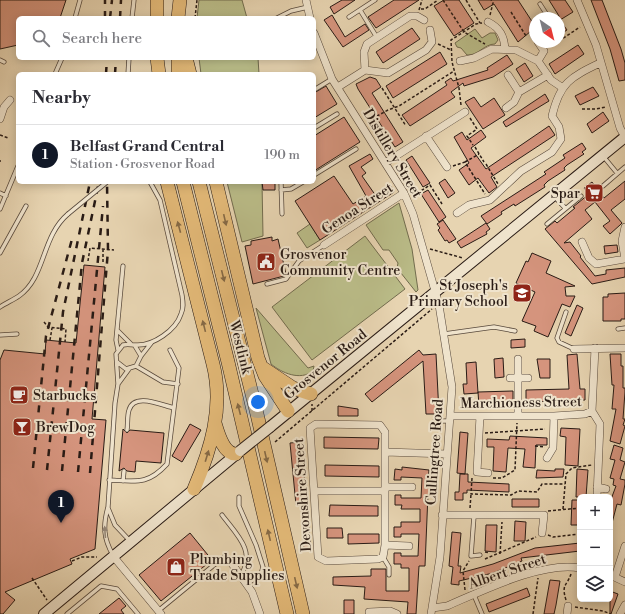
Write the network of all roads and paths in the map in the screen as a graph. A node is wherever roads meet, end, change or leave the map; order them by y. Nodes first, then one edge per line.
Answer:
1 (80, 0) edge
2 (134, 0) edge
3 (157, 0) edge
4 (180, 0) edge
5 (197, 0) edge
6 (375, 0) edge
7 (422, 0) edge
8 (438, 0) edge
9 (443, 0) edge
10 (466, 0) edge
11 (491, 0) edge
12 (577, 0) edge
13 (309, 3) edge
14 (540, 4) dead end
15 (360, 10) junction
16 (418, 12) junction
17 (511, 12) dead end
18 (545, 12) edge
19 (76, 16) edge
20 (132, 16) edge
21 (156, 16) edge
22 (178, 16) edge
23 (195, 16) edge
24 (281, 16) edge
25 (310, 16) edge
26 (349, 17) dead end
27 (424, 20) dead end
28 (488, 22) joint
29 (480, 23) dead end
30 (586, 23) junction
31 (430, 30) dead end
32 (376, 36) junction
33 (529, 36) edge
34 (565, 37) edge
35 (316, 39) edge
36 (432, 42) junction
37 (542, 48) edge
38 (492, 49) junction
39 (505, 49) junction
40 (451, 50) dead end
41 (61, 60) edge
42 (129, 60) edge
43 (178, 60) edge
44 (186, 60) edge
45 (460, 61) dead end
46 (538, 61) junction
47 (600, 63) junction
48 (365, 70) junction
49 (454, 70) dead end
50 (56, 72) edge
51 (128, 72) edge
52 (178, 72) edge
53 (190, 72) edge
54 (508, 75) dead end
55 (548, 75) junction
56 (332, 78) junction
57 (338, 87) junction
58 (382, 88) dead end
59 (563, 88) junction
60 (316, 89) edge
61 (519, 92) junction
62 (10, 100) dead end
63 (459, 104) dead end
64 (614, 105) junction
65 (394, 108) junction
66 (506, 108) dead end
67 (582, 109) dead end
68 (465, 112) junction
69 (337, 114) dead end
70 (0, 119) edge
71 (362, 125) junction
72 (406, 126) dead end
73 (316, 127) edge
74 (0, 135) edge
75 (426, 136) junction
76 (625, 137) edge
77 (8, 138) dead end
78 (473, 144) dead end
79 (475, 147) dead end
80 (356, 149) dead end
81 (479, 154) junction
82 (602, 155) junction
83 (465, 162) junction
84 (484, 162) dead end
85 (385, 163) junction
86 (486, 164) dead end
87 (446, 167) joint
88 (625, 167) edge
89 (16, 171) edge
90 (617, 173) junction
91 (316, 174) edge
92 (105, 184) edge
93 (151, 184) edge
94 (168, 184) edge
95 (183, 184) edge
96 (200, 184) edge
97 (216, 184) edge
98 (280, 184) edge
99 (300, 184) edge
100 (603, 186) dead end
101 (501, 189) junction
102 (281, 190) junction
103 (0, 192) edge
104 (404, 193) junction
105 (554, 195) junction
106 (6, 196) junction
107 (580, 196) dead end
108 (407, 200) junction
109 (490, 200) junction
110 (442, 204) dead end
111 (26, 206) dead end
112 (565, 208) junction
113 (0, 209) edge
114 (458, 213) dead end
115 (282, 214) dead end
116 (547, 224) dead end
117 (625, 227) edge
118 (582, 242) dead end
119 (324, 245) joint
120 (423, 246) junction
121 (104, 249) junction
122 (114, 250) dead end
123 (0, 254) edge
124 (625, 259) edge
125 (88, 261) dead end
126 (473, 261) junction
127 (103, 262) dead end
128 (123, 266) dead end
129 (267, 284) dead end
130 (435, 293) junction
131 (438, 303) junction
132 (0, 307) edge
133 (566, 312) dead end
134 (44, 322) dead end
135 (52, 328) junction
136 (625, 328) edge
137 (618, 329) dead end
138 (117, 330) junction
139 (515, 331) dead end
140 (17, 334) dead end
141 (444, 334) junction
142 (0, 335) edge
143 (50, 340) dead end
144 (65, 342) dead end
145 (152, 342) junction
146 (133, 345) junction
147 (595, 348) junction
148 (625, 348) edge
149 (574, 349) joint
150 (118, 350) junction
151 (170, 350) dead end
152 (141, 356) junction
153 (518, 359) dead end
154 (117, 362) junction
155 (136, 366) junction
156 (260, 366) junction
157 (129, 369) junction
158 (510, 378) dead end
159 (518, 378) junction
160 (528, 378) dead end
161 (118, 384) junction
162 (178, 384) junction
163 (311, 394) junction
164 (174, 408) junction
165 (288, 411) junction
166 (592, 412) junction
167 (480, 416) junction
168 (518, 416) junction
169 (554, 416) junction
170 (449, 419) junction
171 (215, 421) junction
172 (435, 421) dead end
173 (554, 429) junction
174 (127, 430) dead end
175 (517, 431) junction
176 (480, 433) junction
177 (273, 443) dead end
178 (385, 452) junction
179 (238, 453) junction
180 (447, 454) junction
181 (547, 458) dead end
182 (598, 464) junction
183 (124, 471) dead end
184 (477, 472) junction
185 (488, 474) joint
186 (109, 480) junction
187 (124, 480) junction
188 (565, 484) junction
189 (412, 487) dead end
190 (597, 487) junction
191 (194, 489) junction
192 (385, 489) junction
193 (606, 489) dead end
194 (314, 491) junction
195 (471, 494) junction
196 (597, 494) edge
197 (239, 497) dead end
198 (108, 506) junction
199 (577, 508) edge
200 (563, 509) junction
201 (222, 515) dead end
202 (442, 515) junction
203 (502, 515) junction
204 (544, 515) junction
205 (472, 516) junction
206 (542, 533) junction
207 (577, 534) edge
208 (131, 542) junction
209 (385, 545) junction
210 (409, 546) dead end
211 (625, 546) edge
212 (500, 554) junction
213 (480, 555) joint
214 (113, 556) junction
215 (471, 556) junction
216 (97, 557) dead end
217 (383, 557) junction
218 (228, 559) joint
219 (72, 561) dead end
220 (572, 566) junction
221 (577, 567) edge
222 (539, 571) junction
223 (389, 575) dead end
224 (241, 576) junction
225 (613, 576) edge
226 (32, 578) dead end
227 (625, 582) edge
228 (247, 584) junction
229 (474, 595) junction
230 (466, 598) junction
231 (47, 600) dead end
232 (368, 604) dead end
233 (625, 605) edge
234 (567, 610) edge
235 (432, 611) edge
236 (160, 612) edge
237 (369, 613) edge
238 (44, 614) edge
239 (67, 614) edge
240 (138, 614) edge
241 (260, 614) edge
242 (287, 614) edge
243 (303, 614) edge
244 (397, 614) edge
245 (482, 614) edge
246 (533, 614) edge
247 (611, 614) edge
248 (620, 614) edge

1 - 19 lane
2 - 20 lane
3 - 21 highway
4 - 22 highway
5 - 23 path
6 - 15 lane
7 - 16 path
8 - 16 path
9 - 38 path
10 - 29 path
11 - 28 path
12 - 30 street
13 - 24 lane
13 - 25 street
14 - 18 lane
15 - 26 lane
15 - 32 lane
16 - 27 street
16 - 32 street
17 - 33 path
28 - 39 street
30 - 34 path
30 - 47 street
31 - 36 street
32 - 48 street
35 - 56 street, Distillery Street
36 - 40 path
36 - 48 street
37 - 46 street
38 - 39 street
38 - 45 street
39 - 46 street
41 - 50 lane
42 - 51 lane
43 - 52 highway
44 - 53 highway
46 - 55 street
47 - 59 street
47 - 64 street
48 - 57 street
49 - 65 path
54 - 61 street
55 - 59 street
55 - 61 street
56 - 57 street, Distillery Street
56 - 60 lane
57 - 71 street, Distillery Street
58 - 65 path
59 - 101 street
61 - 66 street
62 - 70 street
63 - 68 path
64 - 67 path
64 - 76 street
65 - 71 path
65 - 72 path
68 - 75 street
68 - 78 path
69 - 73 lane
71 - 85 street, Distillery Street
74 - 77 path
75 - 85 street
75 - 87 street
76 - 82 main road, Grosvenor Road
79 - 81 path
80 - 91 lane
81 - 83 path
81 - 84 path
82 - 90 lane
82 - 105 main road, Grosvenor Road
83 - 87 path
83 - 109 path
85 - 104 street, Distillery Street
86 - 101 path
88 - 90 lane
89 - 106 lane
90 - 100 lane
92 - 132 lane, bridge
93 - 145 lane
171 -> 94 highway
242 -> 95 highway, Westlink
96 -> 243 highway, Westlink
97 -> 156 highway
98 - 102 lane
99 - 102 lane
101 - 109 street
102 - 115 lane
103 - 106 lane
104 - 108 street, Distillery Street
104 - 119 street, Genoa Street
105 - 112 lane
105 - 126 main road, Grosvenor Road
106 - 113 lane
107 - 112 lane
108 - 110 path
108 - 120 street, Distillery Street
109 - 114 street
111 - 123 lane
112 - 116 lane
117 - 124 street
118 - 124 street
119 - 129 lane
120 - 126 path
120 - 130 street, Distillery Street
121 - 122 path
121 - 125 path
121 - 127 path
126 - 130 main road, Grosvenor Road
128 - 138 lane
130 - 131 street, Cullingtree Road
130 - 163 main road, Grosvenor Road
131 - 141 street, Cullingtree Road
131 - 177 path
133 - 149 lane
134 - 135 path
135 - 143 path
135 - 144 path
136 - 137 lane
138 - 146 lane
138 - 150 lane
139 - 141 lane
140 - 142 lane
141 - 170 street, Cullingtree Road
145 - 146 lane
145 - 152 lane
146 - 150 lane
146 - 152 lane
147 - 148 street
147 - 149 street
147 - 166 street
150 - 154 lane
151 - 162 lane
152 - 155 lane
153 - 159 street
154 - 157 lane
154 - 161 lane
155 - 157 lane
155 - 162 lane
156 - 163 highway
156 - 165 highway
157 - 161 lane
158 - 159 street
159 - 160 street
159 - 168 street
161 - 186 lane
162 - 164 lane
163 - 165 main road, Grosvenor Road
164 - 174 lane
164 - 187 lane
165 - 179 main road, Grosvenor Road, bridge
166 - 169 street, Marchioness Street
166 - 182 street
167 - 168 street, Marchioness Street
167 - 170 street, Marchioness Street
167 - 176 street
168 - 169 street, Marchioness Street
168 - 175 path
169 - 173 street
170 - 172 lane
170 - 180 street, Cullingtree Road
171 - 179 highway
191 -> 171 highway
173 - 175 path
173 - 181 street
175 - 176 path
175 - 185 path
176 - 184 street
178 - 180 street
178 - 192 street
178 - 194 street, Devonshire Street
179 - 191 main road, Grosvenor Road
180 - 202 street, Cullingtree Road
182 - 188 path
182 - 190 street
183 - 187 lane
184 - 185 street
184 - 195 path
186 - 187 lane
186 - 198 lane
188 - 195 path
188 - 200 path
189 - 192 street
190 - 193 street
190 - 196 street
191 - 208 main road, Grosvenor Road
192 - 194 street
192 - 209 street
194 - 217 street, Devonshire Street
195 - 205 path
197 - 228 lane
198 - 208 lane
214 -> 198 lane
199 - 200 path
200 - 204 path
201 - 224 lane
202 - 205 street
202 - 235 street, Cullingtree Road
203 - 204 street
203 - 205 street
203 - 212 path
204 - 206 street
205 - 215 lane
206 - 207 path
206 - 212 path
208 - 214 main road, Grosvenor Road
209 - 210 street
209 - 217 street
211 - 225 street
212 - 213 path
213 - 215 lane
214 - 236 street
214 - 238 main road, Grosvenor Road
215 - 230 path, Albert Street
216 - 219 path
217 - 223 lane
218 - 224 street
218 - 236 lane
220 - 221 street, Albert Street
220 - 222 street, Albert Street
220 - 234 path
222 - 229 street, Albert Street
222 - 246 path
224 - 228 street
225 - 227 street
226 - 231 path
228 - 241 street
229 - 230 street, Albert Street
229 - 245 lane
230 - 235 street, Albert Street
232 - 237 street
233 - 248 street
234 - 247 path
237 - 244 street
239 - 240 lane

